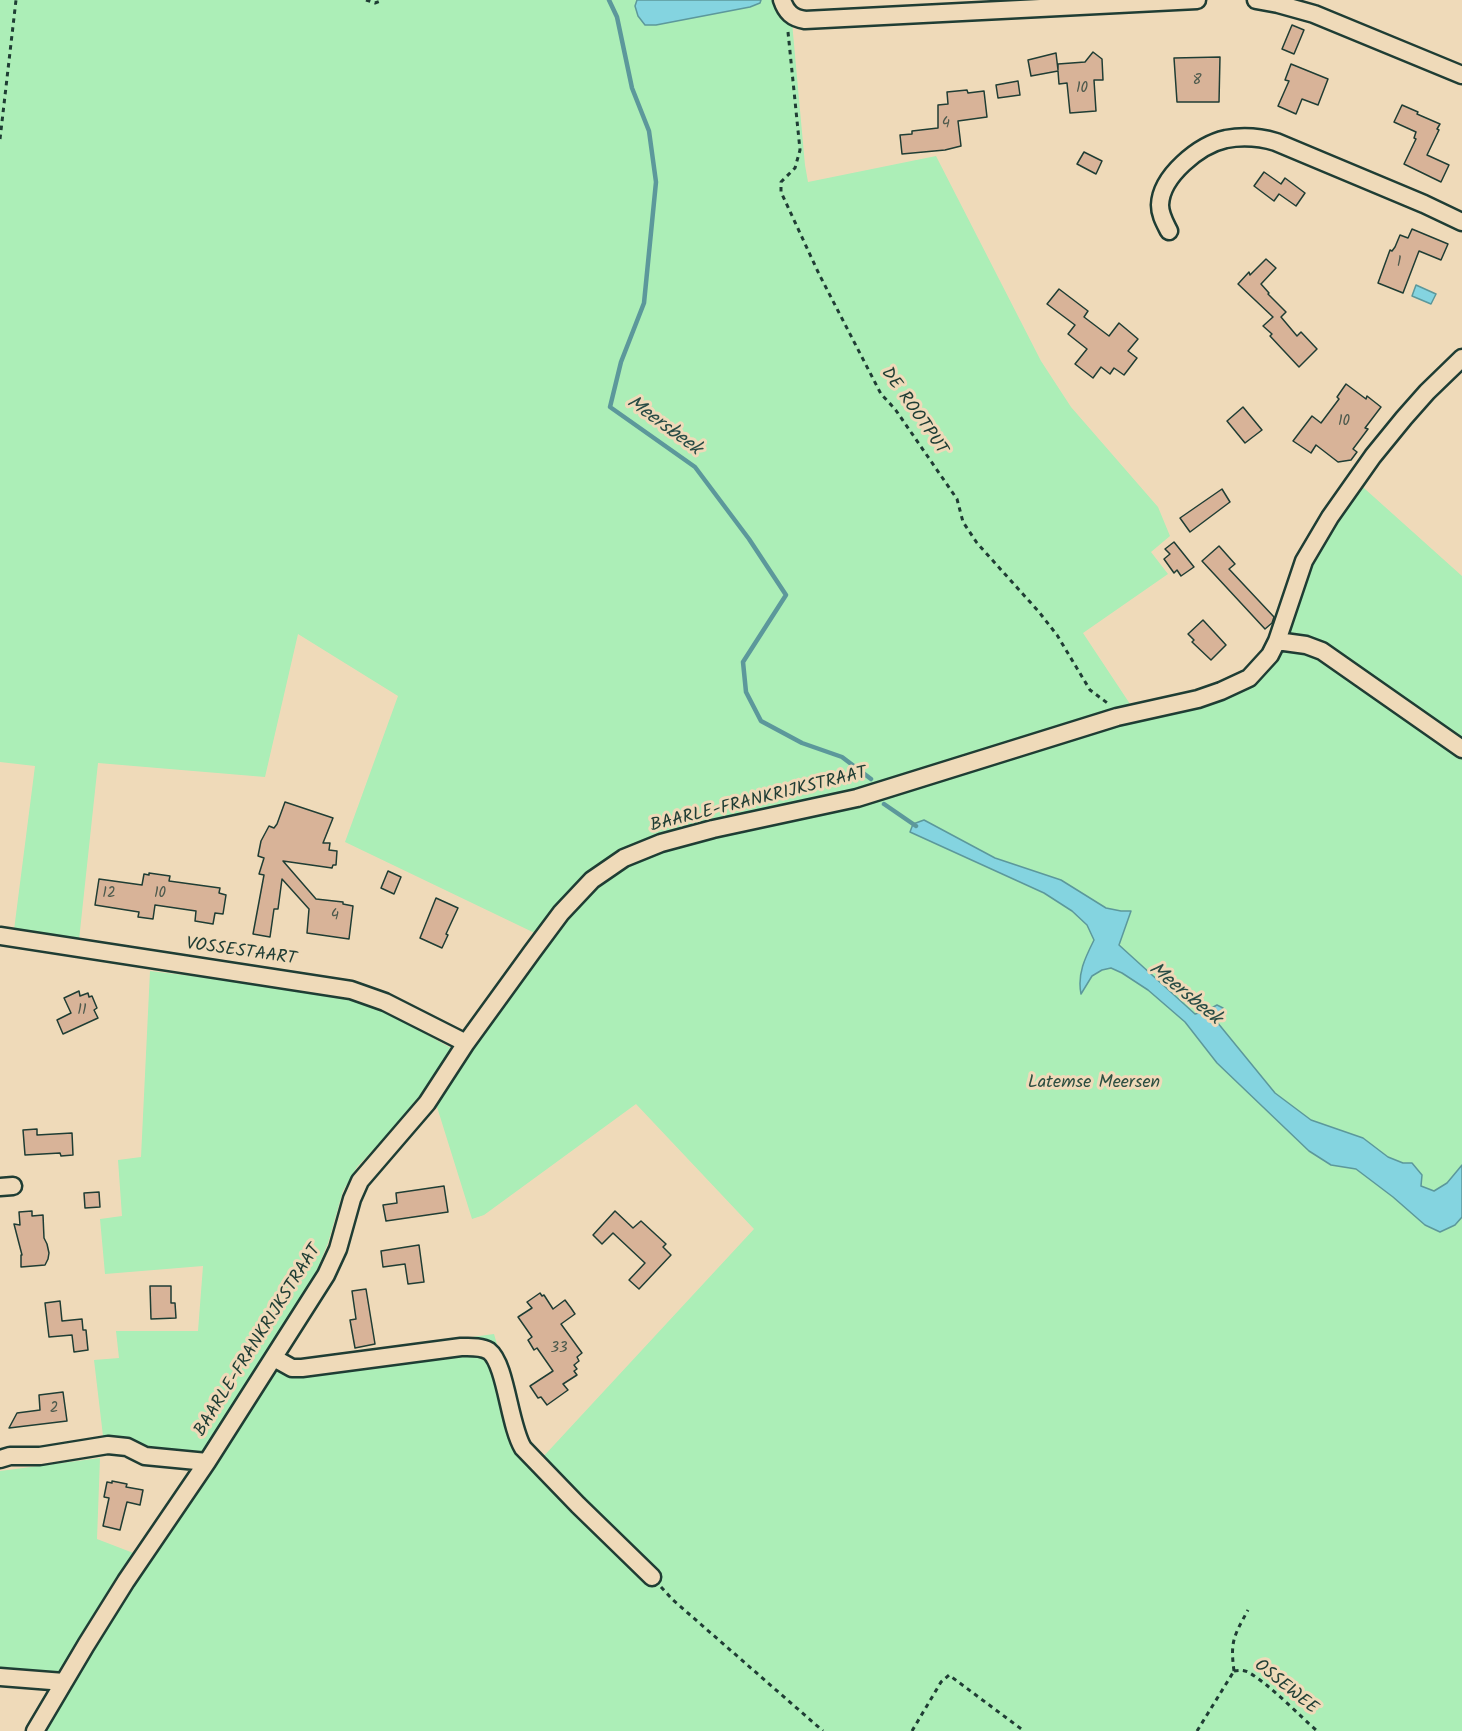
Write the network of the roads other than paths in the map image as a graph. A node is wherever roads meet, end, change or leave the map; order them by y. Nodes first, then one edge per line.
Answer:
1 (1197, 0) edge
2 (1256, 0) edge
3 (786, 8) edge
4 (1462, 75) edge
5 (1462, 222) edge
6 (1169, 231) dead end
7 (1462, 358) edge
8 (1277, 641) junction
9 (1462, 749) edge
10 (0, 936) edge
11 (466, 1043) junction
12 (274, 1358) junction
13 (3, 1454) edge
14 (207, 1462) junction
15 (652, 1577) road end
16 (0, 1677) edge
17 (64, 1682) junction
18 (35, 1731) edge

1 - 3 street
2 - 4 street
5 - 6 street
7 - 8 street, BAARLE-FRANKRIJKSTRAAT
8 - 9 street
8 - 11 street, BAARLE-FRANKRIJKSTRAAT
10 - 11 street, VOSSESTAART
11 - 12 street, BAARLE-FRANKRIJKSTRAAT
12 - 14 street, BAARLE-FRANKRIJKSTRAAT
12 - 15 street
13 - 14 street
14 - 17 street, BAARLE-FRANKRIJKSTRAAT
16 - 17 street
17 - 18 street, BAARLE-FRANKRIJKSTRAAT

